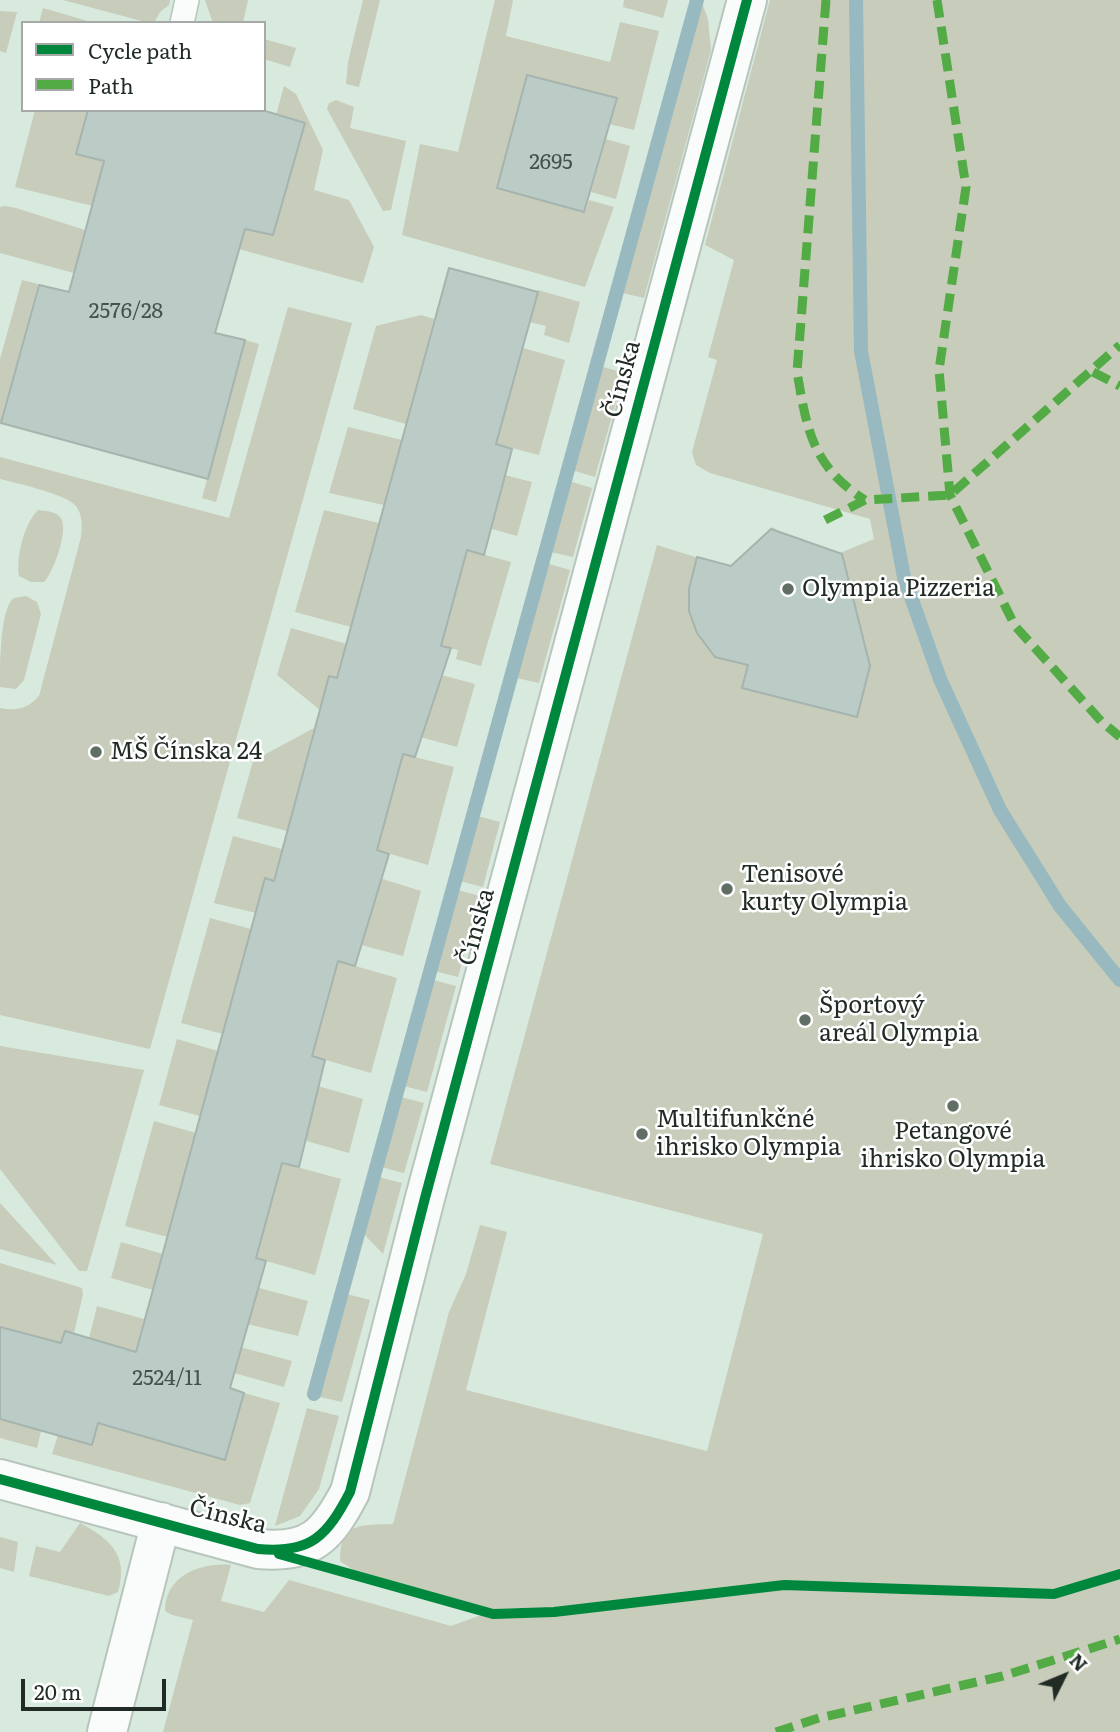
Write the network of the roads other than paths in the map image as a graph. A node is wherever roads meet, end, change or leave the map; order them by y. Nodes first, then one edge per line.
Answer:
1 (187, 0) edge
2 (747, 0) edge
3 (182, 21) edge
4 (0, 1479) edge
5 (162, 1522) junction
6 (107, 1732) edge

1 - 3 lane
2 - 5 street, Čínska
4 - 5 street, Čínska
5 - 6 street, Čínska

